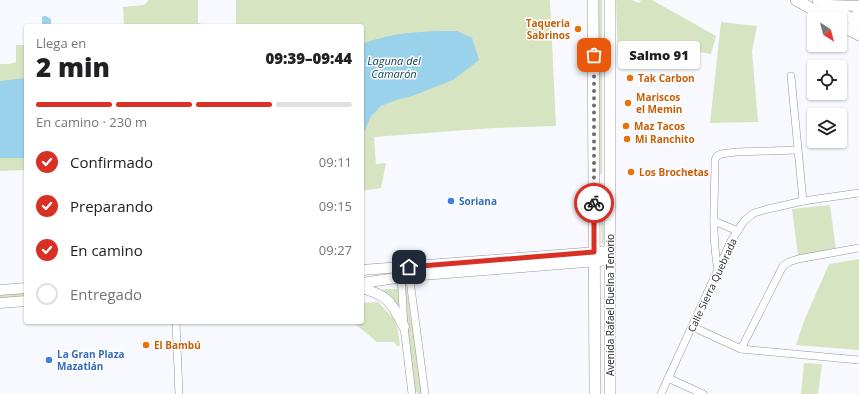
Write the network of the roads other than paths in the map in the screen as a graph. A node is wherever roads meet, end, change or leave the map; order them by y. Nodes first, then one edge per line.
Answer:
1 (593, 0) edge
2 (610, 0) edge
3 (796, 0) edge
4 (859, 6) edge
5 (824, 10) edge
6 (859, 10) edge
7 (858, 22) edge
8 (847, 29) edge
9 (859, 35) edge
10 (791, 76) dead end
11 (797, 150) junction
12 (859, 193) edge
13 (803, 201) junction
14 (714, 221) junction
15 (738, 231) junction
16 (859, 248) edge
17 (610, 255) junction
18 (594, 257) junction
19 (364, 270) edge
20 (718, 270) junction
21 (405, 272) junction
22 (364, 282) edge
23 (24, 288) edge
24 (364, 289) edge
25 (0, 290) edge
26 (24, 301) edge
27 (0, 303) edge
28 (176, 324) edge
29 (404, 327) junction
30 (693, 327) junction
31 (741, 349) junction
32 (859, 360) edge
33 (668, 378) junction
34 (179, 394) edge
35 (412, 394) edge
36 (425, 394) edge
37 (595, 394) edge
38 (610, 394) edge
39 (661, 394) edge
40 (702, 394) edge

1 - 18 main road, Avenida Rafael Buelna Tenorio
2 - 17 main road, Avenida Rafael Buelna Tenorio
3 - 5 main road
4 - 5 main road
5 - 7 main road
6 - 7 main road
8 - 9 main road
10 - 11 street
11 - 13 street
11 - 14 street
12 - 13 street, Calle Sierra Quebrada
13 - 15 street, Calle Sierra Quebrada
14 - 15 street
14 - 20 street
15 - 20 street, Calle Sierra Quebrada
16 - 31 street
17 - 18 main road
17 - 38 main road, Avenida Rafael Buelna Tenorio
18 - 21 main road
18 - 37 main road, Avenida Rafael Buelna Tenorio
19 - 21 main road
20 - 30 street, Calle Sierra Quebrada
21 - 22 main road
21 - 29 street
21 - 36 street
23 - 25 main road
24 - 29 main road
26 - 27 main road
28 - 34 street
29 - 35 street
30 - 31 street
30 - 33 street, Calle Sierra Quebrada
31 - 32 street
33 - 39 street, Calle Sierra Quebrada
33 - 40 street

